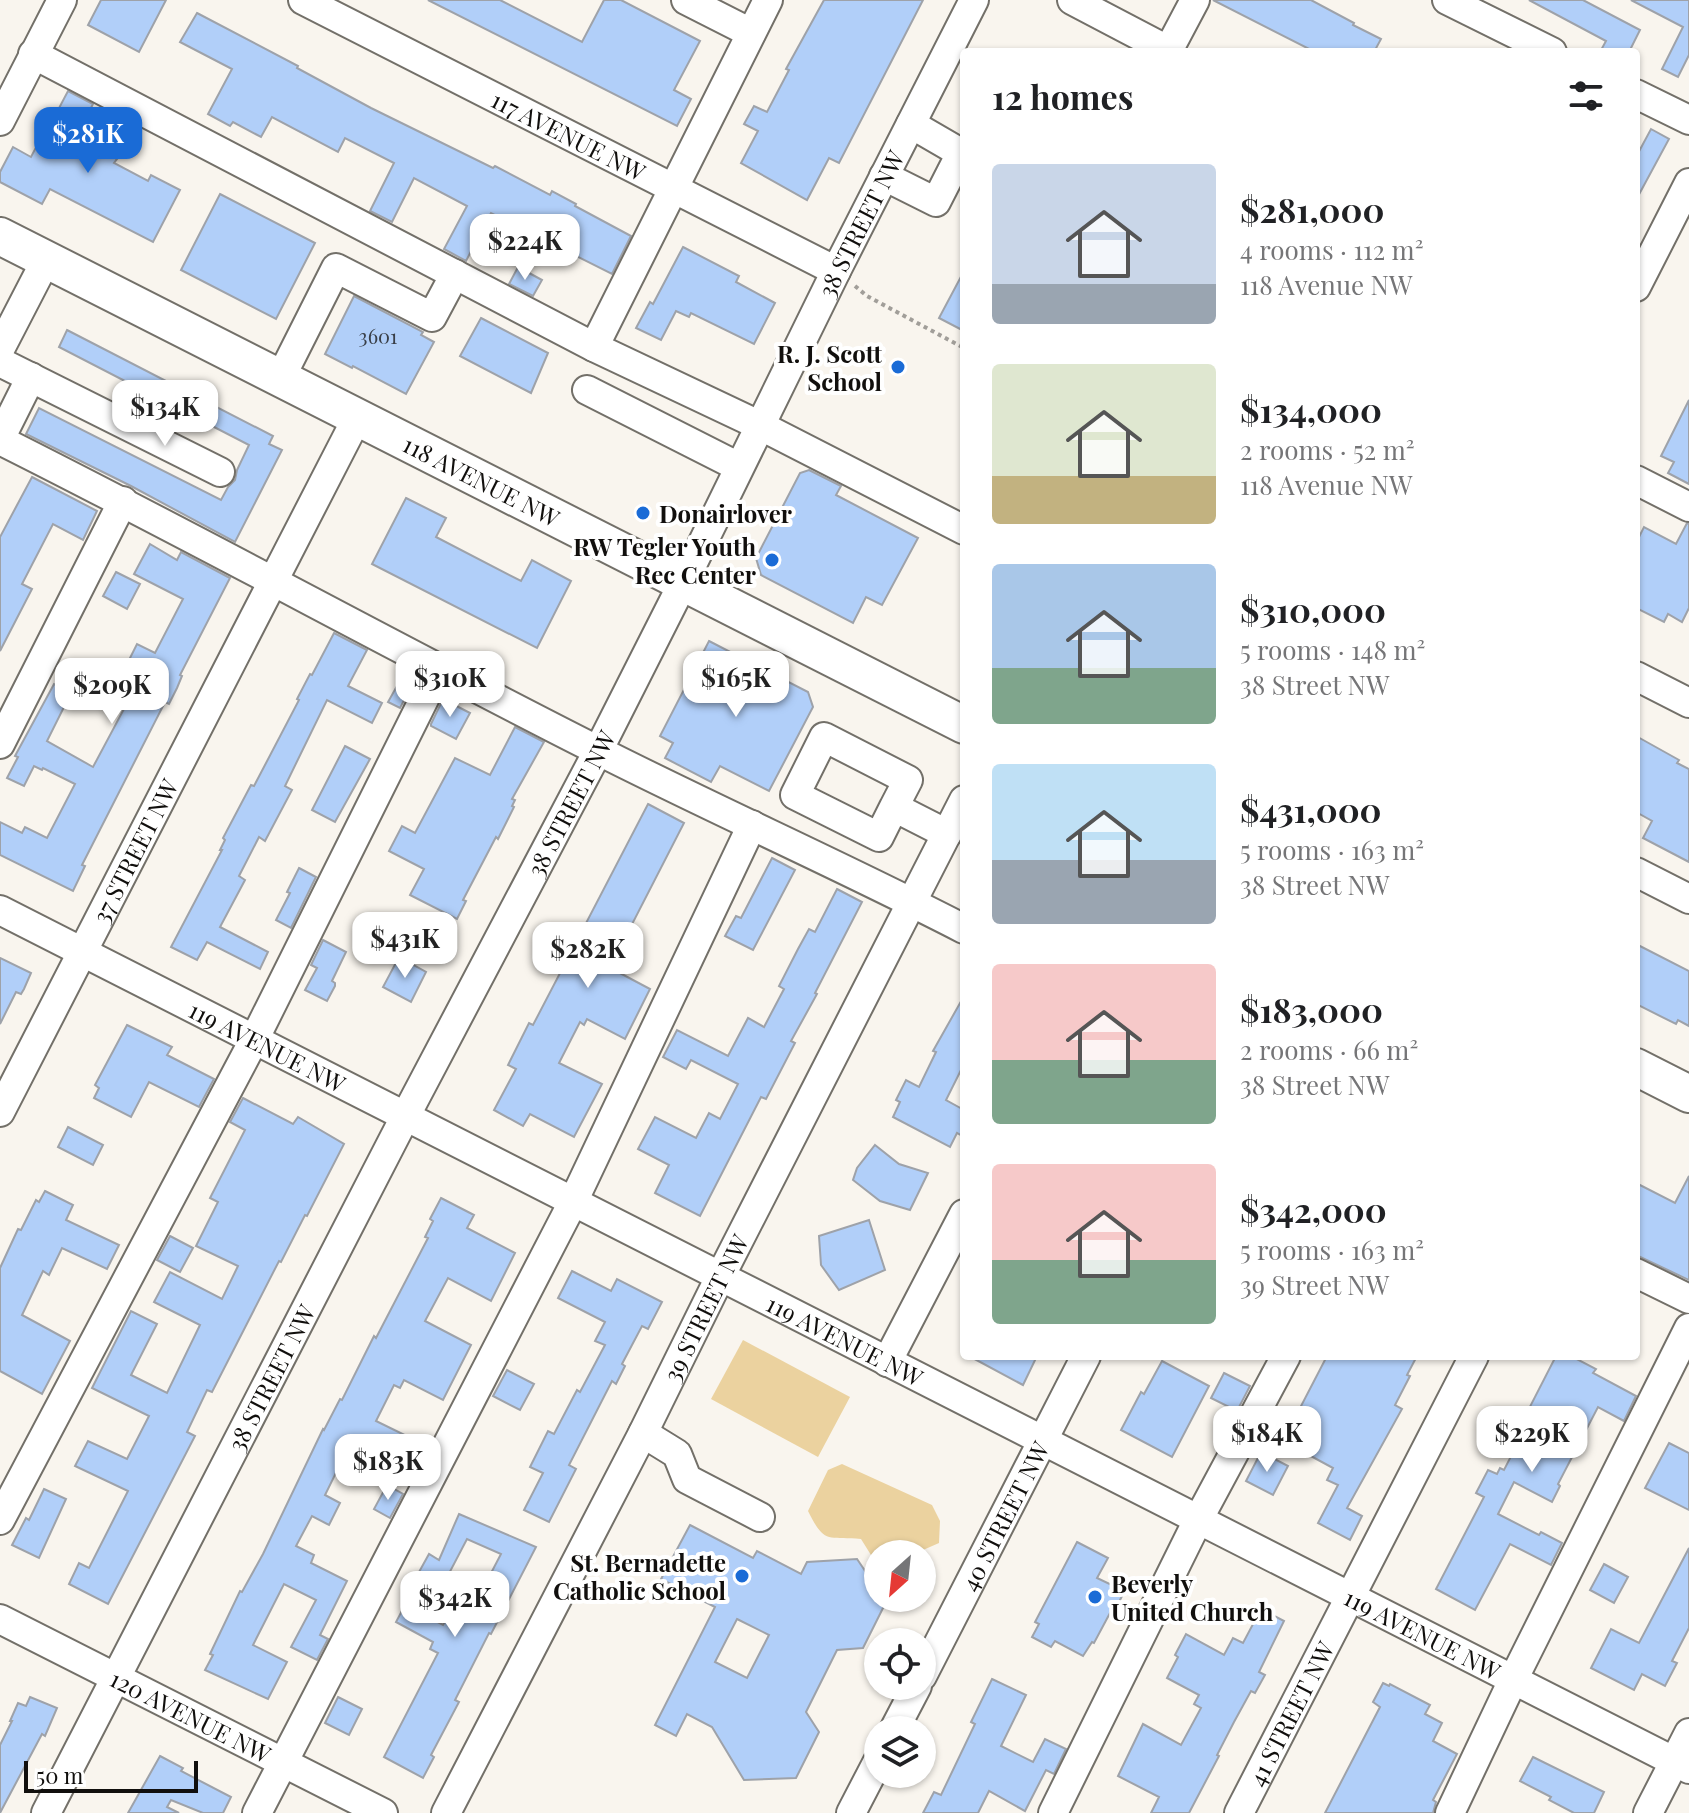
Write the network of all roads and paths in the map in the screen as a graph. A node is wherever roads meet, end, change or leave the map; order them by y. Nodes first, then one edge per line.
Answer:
1 (62, 0) edge
2 (303, 0) edge
3 (686, 0) edge
4 (768, 0) edge
5 (974, 0) edge
6 (1072, 0) edge
7 (1195, 0) edge
8 (1447, 0) edge
9 (751, 33) junction
10 (1164, 48) edge
11 (1171, 48) edge
12 (1544, 48) edge
13 (33, 54) junction
14 (1640, 96) edge
15 (1689, 120) edge
16 (0, 121) edge
17 (911, 124) junction
18 (960, 152) edge
19 (960, 155) edge
20 (884, 176) junction
21 (1689, 183) edge
22 (674, 189) junction
23 (0, 236) edge
24 (46, 260) junction
25 (836, 271) junction
26 (455, 274) junction
27 (1640, 279) edge
28 (4, 332) edge
29 (960, 346) edge
30 (594, 347) junction
31 (0, 362) edge
32 (31, 377) junction
33 (280, 379) junction
34 (587, 390) dead end
35 (357, 418) junction
36 (759, 425) junction
37 (0, 439) edge
38 (739, 467) junction
39 (220, 472) dead end
40 (1640, 482) edge
41 (123, 501) junction
42 (1689, 507) edge
43 (960, 528) edge
44 (273, 580) junction
45 (683, 583) junction
46 (439, 669) junction
47 (1640, 678) edge
48 (1689, 703) edge
49 (960, 723) edge
50 (0, 744) edge
51 (598, 751) junction
52 (795, 795) junction
53 (894, 807) junction
54 (960, 808) edge
55 (761, 829) junction
56 (947, 834) junction
57 (1640, 874) edge
58 (1689, 899) edge
59 (912, 902) junction
60 (0, 910) edge
61 (960, 927) edge
62 (82, 952) junction
63 (254, 1040) junction
64 (1640, 1069) edge
65 (1689, 1094) edge
66 (0, 1112) edge
67 (405, 1117) junction
68 (573, 1202) junction
69 (960, 1222) edge
70 (1640, 1275) edge
71 (720, 1277) junction
72 (1689, 1299) edge
73 (1689, 1328) edge
74 (1084, 1360) edge
75 (1284, 1360) edge
76 (1472, 1360) edge
77 (887, 1362) junction
78 (643, 1433) junction
79 (1044, 1441) junction
80 (760, 1517) dead end
81 (0, 1520) edge
82 (1198, 1520) junction
83 (1350, 1597) junction
84 (0, 1619) edge
85 (936, 1649) edge
86 (116, 1678) junction
87 (1513, 1680) junction
88 (1689, 1733) edge
89 (284, 1763) junction
90 (1682, 1766) edge
91 (864, 1788) edge
92 (46, 1813) edge
93 (257, 1813) edge
94 (383, 1813) edge
95 (446, 1813) edge
96 (851, 1813) edge
97 (1053, 1813) edge
98 (1239, 1813) edge
99 (1450, 1813) edge
100 (1648, 1813) edge

1 - 13 street
2 - 22 street, 117 AVENUE NW
3 - 9 street
4 - 9 street
5 - 17 street, 38 STREET NW
6 - 10 street
7 - 11 street
8 - 12 street
9 - 22 street
13 - 16 street
13 - 26 street
14 - 15 street
17 - 18 street
17 - 20 street, 38 STREET NW
19 - 20 street
20 - 25 street, 38 STREET NW
21 - 27 street
22 - 25 street, 117 AVENUE NW
22 - 30 street
23 - 24 main road, 118 AVENUE NW
24 - 28 street
24 - 33 main road, 118 AVENUE NW
25 - 29 path
25 - 36 street, 38 STREET NW
26 - 30 street
26 - 33 street
30 - 36 street
31 - 32 street
32 - 37 street
32 - 39 street
33 - 35 main road, 118 AVENUE NW
34 - 38 street
35 - 44 street, 37 STREET NW
35 - 45 main road, 118 AVENUE NW
36 - 38 street, 38 STREET NW
36 - 43 street
37 - 41 street
38 - 45 street, 38 STREET NW
40 - 42 street
41 - 44 street
41 - 50 street
44 - 46 street
44 - 62 street, 37 STREET NW
45 - 49 main road, 118 AVENUE NW
45 - 51 street, 38 STREET NW
46 - 51 street
46 - 63 street
47 - 48 street
51 - 55 street
51 - 67 street, 38 STREET NW
52 - 53 street
52 - 53 street
52 - 55 street
53 - 56 street
54 - 56 street, 39 STREET NW
55 - 59 street
55 - 68 street
56 - 59 street, 39 STREET NW
57 - 58 street
59 - 61 street
59 - 71 street, 39 STREET NW
60 - 62 street, 119 AVENUE NW
62 - 63 street, 119 AVENUE NW
62 - 66 street, 37 STREET NW
63 - 67 street, 119 AVENUE NW
63 - 81 street
64 - 65 main road
67 - 68 street, 119 AVENUE NW
67 - 86 street, 38 STREET NW
68 - 71 street, 119 AVENUE NW
68 - 89 street
69 - 77 street
70 - 72 street
71 - 77 street, 119 AVENUE NW
71 - 78 street, 39 STREET NW
73 - 87 street
74 - 79 street, 40 STREET NW
75 - 82 street
76 - 83 street, 41 STREET NW
77 - 79 street, 119 AVENUE NW
78 - 80 street
78 - 95 street, 39 STREET NW
79 - 82 street, 119 AVENUE NW
79 - 85 street, 40 STREET NW
82 - 83 street, 119 AVENUE NW
82 - 97 street
83 - 87 street, 119 AVENUE NW
83 - 98 street, 41 STREET NW
84 - 86 street, 120 AVENUE NW
86 - 89 street, 120 AVENUE NW
86 - 92 street, 38 STREET NW
87 - 90 street, 119 AVENUE NW
87 - 99 street
88 - 90 street
89 - 93 street
89 - 94 street, 120 AVENUE NW
90 - 100 street
91 - 96 street

